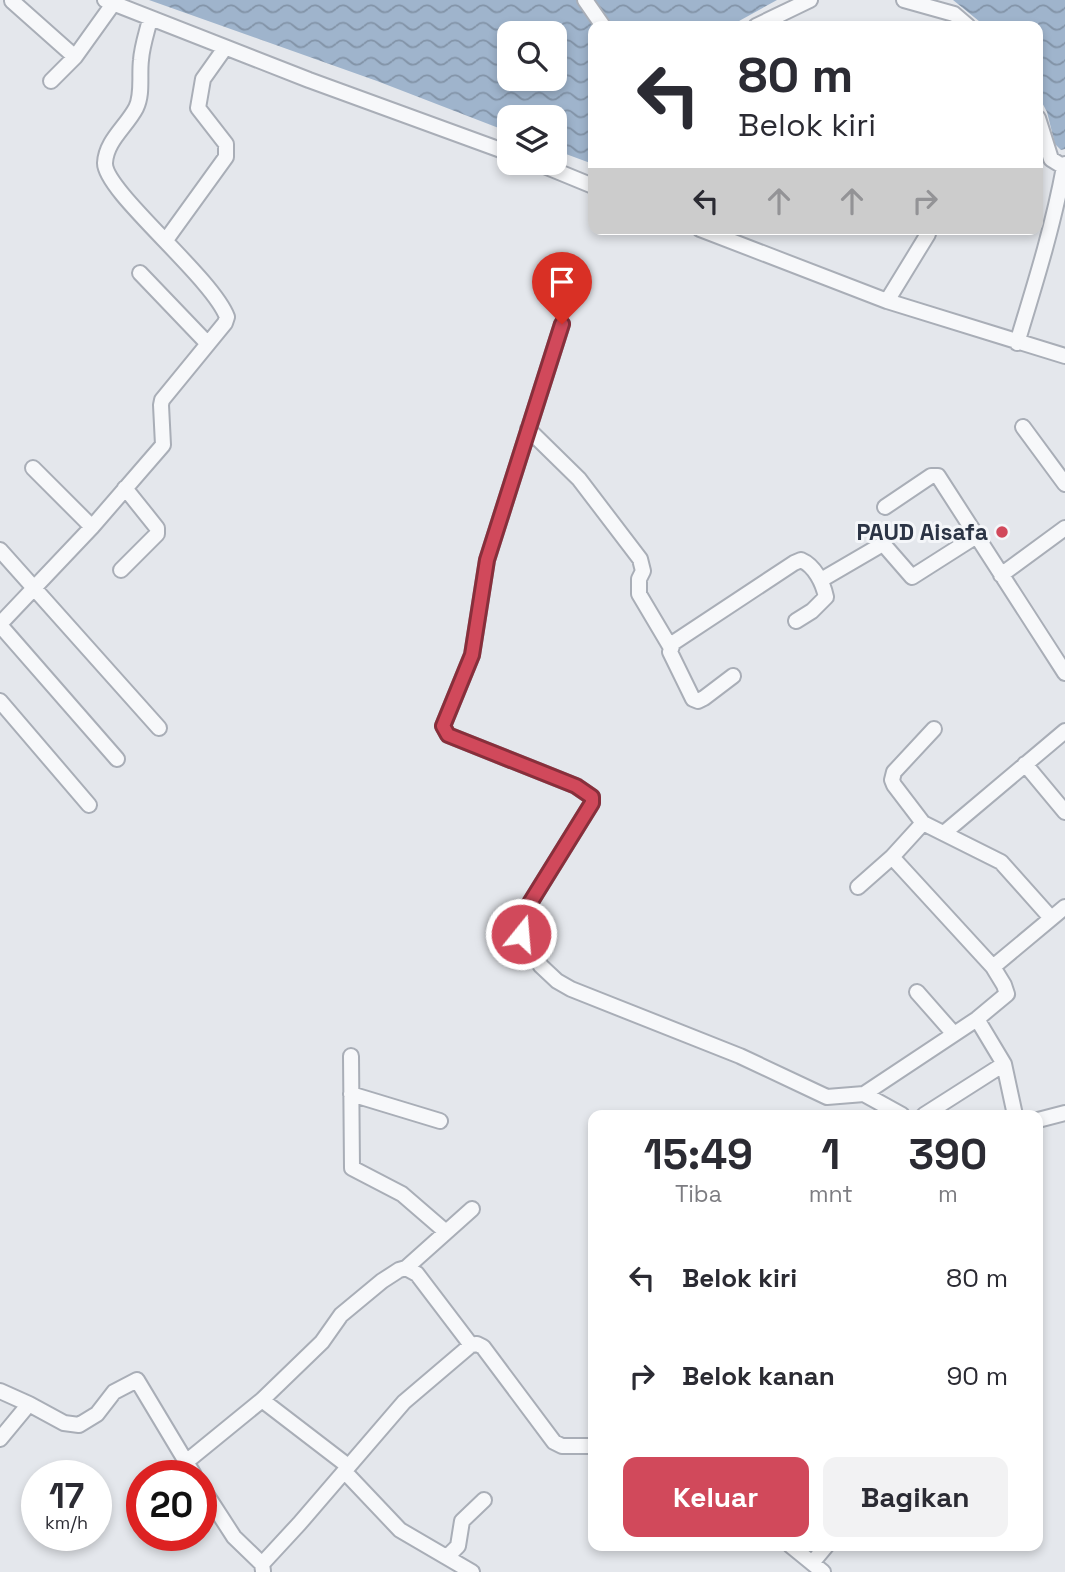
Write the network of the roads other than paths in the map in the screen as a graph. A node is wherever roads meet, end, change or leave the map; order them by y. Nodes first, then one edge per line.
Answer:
1 (586, 0) edge
2 (810, 0) edge
3 (904, 0) edge
4 (12, 1) edge
5 (109, 2) edge
6 (150, 19) junction
7 (600, 21) edge
8 (766, 21) edge
9 (962, 21) edge
10 (225, 48) junction
11 (75, 57) junction
12 (51, 81) dead end
13 (1043, 134) edge
14 (497, 149) edge
15 (1064, 165) edge
16 (566, 175) edge
17 (588, 184) edge
18 (927, 235) edge
19 (737, 236) edge
20 (166, 240) junction
21 (141, 273) dead end
22 (887, 301) junction
23 (562, 324) dead end
24 (1017, 343) junction
25 (208, 344) junction
26 (1065, 356) edge
27 (1023, 427) dead end
28 (528, 429) junction
29 (33, 468) dead end
30 (1065, 484) edge
31 (125, 488) junction
32 (885, 507) dead end
33 (92, 527) junction
34 (1065, 528) edge
35 (978, 535) junction
36 (0, 550) edge
37 (121, 570) dead end
38 (1002, 575) junction
39 (821, 580) junction
40 (36, 587) junction
41 (796, 621) dead end
42 (0, 624) edge
43 (671, 648) junction
44 (1065, 673) edge
45 (733, 676) dead end
46 (0, 701) edge
47 (159, 728) dead end
48 (934, 729) dead end
49 (1065, 731) edge
50 (117, 759) dead end
51 (1025, 764) junction
52 (89, 805) dead end
53 (1065, 812) edge
54 (923, 823) junction
55 (944, 833) junction
56 (892, 857) junction
57 (858, 887) dead end
58 (1065, 907) edge
59 (1051, 918) junction
60 (993, 967) junction
61 (917, 992) dead end
62 (977, 1019) junction
63 (954, 1034) junction
64 (351, 1056) dead end
65 (1004, 1064) junction
66 (351, 1094) junction
67 (863, 1094) junction
68 (893, 1110) edge
69 (932, 1110) edge
70 (1014, 1110) edge
71 (1065, 1113) edge
72 (1043, 1119) edge
73 (440, 1121) dead end
74 (472, 1209) dead end
75 (446, 1233) junction
76 (406, 1268) junction
77 (471, 1345) junction
78 (0, 1391) edge
79 (262, 1399) junction
80 (29, 1404) junction
81 (0, 1439) edge
82 (588, 1446) edge
83 (185, 1460) edge
84 (188, 1460) edge
85 (346, 1469) junction
86 (484, 1500) dead end
87 (217, 1511) edge
88 (797, 1551) edge
89 (824, 1551) edge
90 (448, 1556) junction
91 (817, 1567) edge
92 (263, 1568) edge
93 (463, 1570) edge

1 - 7 street
2 - 8 street
3 - 9 street
4 - 11 street
5 - 6 street
5 - 11 street
6 - 10 street
6 - 20 street
10 - 14 street
10 - 20 street
11 - 12 street
13 - 15 street
15 - 24 street
16 - 17 street
18 - 22 street
19 - 22 street
20 - 25 street
21 - 25 street
22 - 24 street
23 - 28 street
24 - 26 street
25 - 31 street
27 - 30 street
28 - 43 street
28 - 67 street
29 - 33 street
31 - 33 street
31 - 37 street
32 - 35 street
33 - 40 street
34 - 38 street
35 - 38 street
35 - 39 street
36 - 40 street
38 - 44 street
39 - 41 street
39 - 43 street
40 - 42 street
40 - 47 street
42 - 50 street
43 - 45 street
46 - 52 street
48 - 54 street
49 - 51 street
51 - 53 street
51 - 55 street
54 - 55 street
54 - 56 street
55 - 59 street
56 - 57 street
56 - 60 street
58 - 59 street
59 - 60 street
60 - 62 street
61 - 63 street
62 - 63 street
62 - 65 street
63 - 67 street
64 - 66 street
65 - 69 street
65 - 70 street
66 - 73 street
66 - 75 street
67 - 68 street
71 - 72 street
74 - 75 street
75 - 76 street
76 - 77 street
76 - 79 street
77 - 82 street
77 - 85 street
78 - 80 street
79 - 84 street
79 - 85 street
80 - 81 street
80 - 83 street
85 - 90 street
85 - 92 street
86 - 90 street
87 - 92 street
88 - 91 street
89 - 91 street
90 - 93 street

